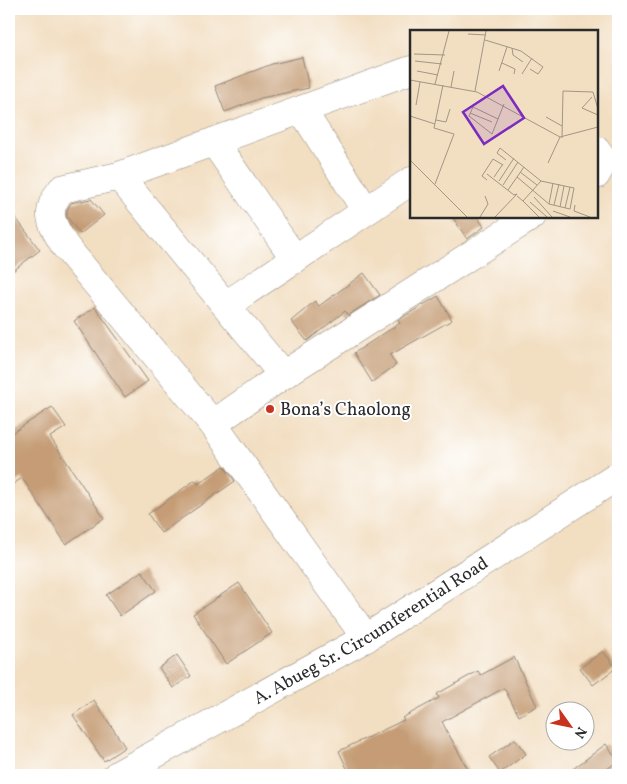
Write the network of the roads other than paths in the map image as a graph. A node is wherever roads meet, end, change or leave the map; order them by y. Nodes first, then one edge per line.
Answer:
1 (410, 70) edge
2 (302, 110) junction
3 (214, 142) junction
4 (597, 151) edge
5 (597, 174) edge
6 (119, 176) junction
7 (410, 182) edge
8 (366, 211) junction
9 (529, 218) edge
10 (295, 259) junction
11 (226, 305) junction
12 (283, 375) junction
13 (213, 424) junction
14 (618, 476) edge
15 (366, 638) junction
16 (117, 775) edge

1 - 2 street
2 - 3 street
2 - 8 street
3 - 6 street
3 - 10 street
4 - 5 street
6 - 11 street
6 - 13 street
7 - 8 street
8 - 10 street
9 - 12 street
10 - 11 street
11 - 12 street
12 - 13 street
13 - 15 street
14 - 15 street, A. Abueg Sr. Circumferential Road
15 - 16 street, A. Abueg Sr. Circumferential Road

